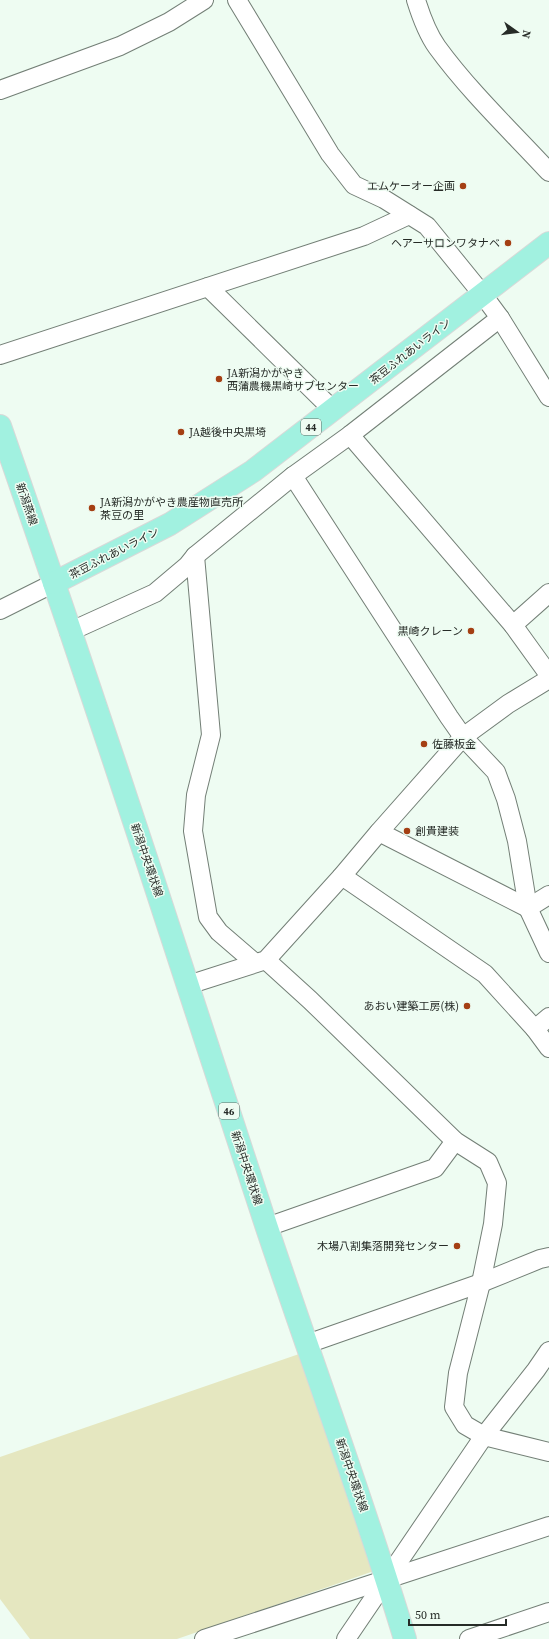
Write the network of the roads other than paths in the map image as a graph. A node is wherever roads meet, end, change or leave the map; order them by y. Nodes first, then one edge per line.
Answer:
1 (204, 0) edge
2 (237, 0) edge
3 (416, 0) edge
4 (0, 90) edge
5 (549, 172) edge
6 (409, 215) junction
7 (549, 243) edge
8 (208, 287) junction
9 (483, 295) junction
10 (500, 318) junction
11 (0, 355) edge
12 (549, 397) edge
13 (333, 410) junction
14 (0, 426) edge
15 (350, 435) junction
16 (293, 476) junction
17 (196, 556) junction
18 (54, 583) junction
19 (549, 593) edge
20 (0, 610) edge
21 (513, 625) junction
22 (69, 632) junction
23 (549, 675) edge
24 (549, 680) edge
25 (463, 738) junction
26 (379, 832) junction
27 (342, 876) junction
28 (549, 895) edge
29 (528, 908) junction
30 (549, 953) edge
31 (260, 961) junction
32 (188, 985) junction
33 (549, 1017) edge
34 (535, 1029) junction
35 (549, 1048) edge
36 (455, 1141) junction
37 (266, 1227) junction
38 (549, 1257) edge
39 (481, 1283) junction
40 (308, 1344) junction
41 (549, 1351) edge
42 (484, 1436) junction
43 (549, 1452) edge
44 (549, 1526) edge
45 (387, 1579) junction
46 (549, 1612) edge
47 (204, 1639) edge
48 (346, 1639) edge
49 (405, 1639) edge
50 (469, 1639) edge

1 - 4 street
2 - 6 street
3 - 5 street
6 - 8 street
6 - 9 street
7 - 9 main road, 茶豆ふれあいライン / 44
8 - 11 street
8 - 13 street
9 - 10 street
9 - 13 main road, 茶豆ふれあいライン / 44
10 - 12 street
10 - 15 street
13 - 18 main road, 茶豆ふれあいライン / 44
14 - 18 main road, 新潟燕線
15 - 16 street
15 - 21 street
16 - 17 street
16 - 25 street
17 - 22 street
17 - 31 street
18 - 20 street, 茶豆ふれあいライン
18 - 22 main road, 新潟中央環状線 / 46
19 - 21 street
21 - 23 street
22 - 32 main road, 新潟中央環状線 / 46
24 - 25 street
25 - 26 street
25 - 29 street
26 - 27 street
26 - 29 street
27 - 31 street
27 - 34 street
28 - 29 street
29 - 30 street
31 - 32 street
31 - 36 street
32 - 37 main road, 新潟中央環状線 / 46
33 - 34 street
34 - 35 street
36 - 37 street
36 - 39 street
37 - 40 main road, 新潟中央環状線 / 46
38 - 39 street
39 - 40 street
39 - 42 street
40 - 45 main road, 新潟中央環状線 / 46
41 - 42 street
42 - 43 street
42 - 45 street
44 - 45 street
45 - 47 street
45 - 48 street
45 - 49 main road, 新潟中央環状線 / 46
46 - 50 street

